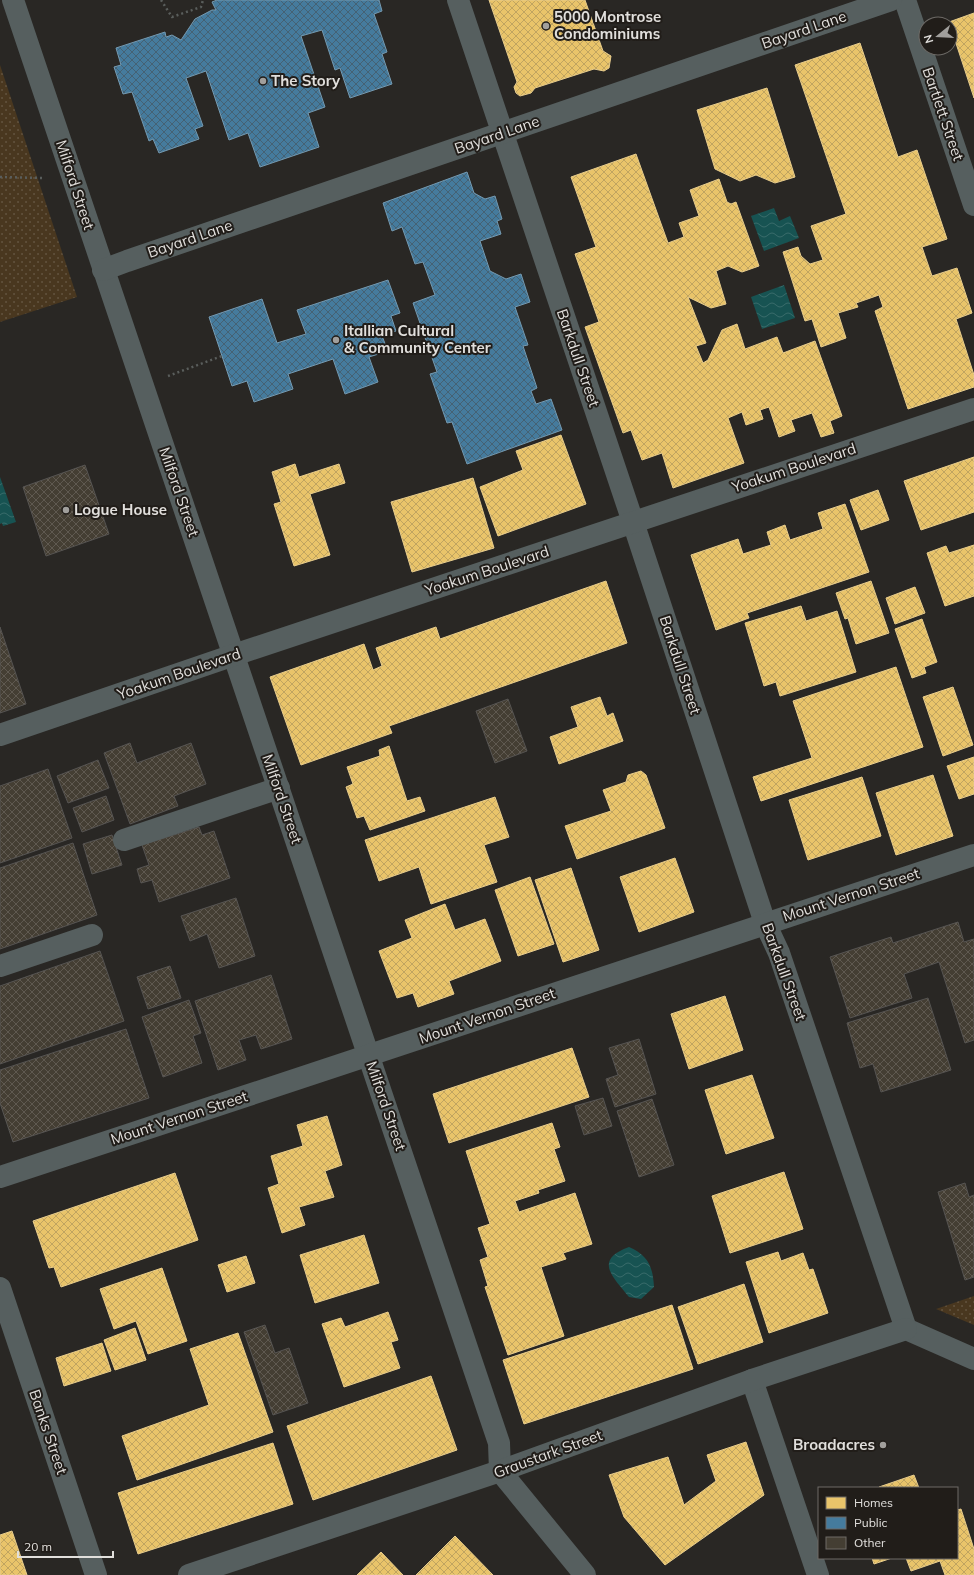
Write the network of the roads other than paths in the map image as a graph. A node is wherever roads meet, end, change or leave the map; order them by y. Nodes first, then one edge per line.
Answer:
1 (14, 0) edge
2 (458, 0) edge
3 (891, 0) edge
4 (905, 0) edge
5 (502, 133) junction
6 (974, 205) edge
7 (103, 270) junction
8 (974, 409) edge
9 (633, 522) junction
10 (234, 655) junction
11 (0, 735) edge
12 (279, 788) junction
13 (124, 840) dead end
14 (974, 855) edge
15 (765, 923) junction
16 (92, 935) dead end
17 (0, 966) edge
18 (370, 1056) junction
19 (0, 1177) edge
20 (0, 1288) edge
21 (906, 1329) junction
22 (974, 1359) edge
23 (752, 1380) junction
24 (500, 1471) junction
25 (96, 1575) edge
26 (189, 1575) edge
27 (585, 1575) edge
28 (818, 1575) edge

1 - 7 street, Milford Street
2 - 5 street, Barkdull Street
3 - 5 street, Bayard Lane
4 - 6 street, Bartlett Street
5 - 7 street, Bayard Lane
5 - 9 street, Barkdull Street
7 - 10 street, Milford Street
8 - 9 street, Yoakum Boulevard
9 - 10 street, Yoakum Boulevard
9 - 15 street, Barkdull Street
10 - 11 street, Yoakum Boulevard
10 - 12 street, Milford Street
12 - 13 street
12 - 18 street, Milford Street
14 - 15 street, Mount Vernon Street
15 - 18 street, Mount Vernon Street
15 - 21 street, Barkdull Street
16 - 17 street
18 - 19 street, Mount Vernon Street
18 - 24 street, Milford Street
20 - 25 street, Banks Street
21 - 22 street
21 - 23 street, Graustark Street
23 - 24 street, Graustark Street
23 - 28 street
24 - 26 street, Graustark Street
24 - 27 street

